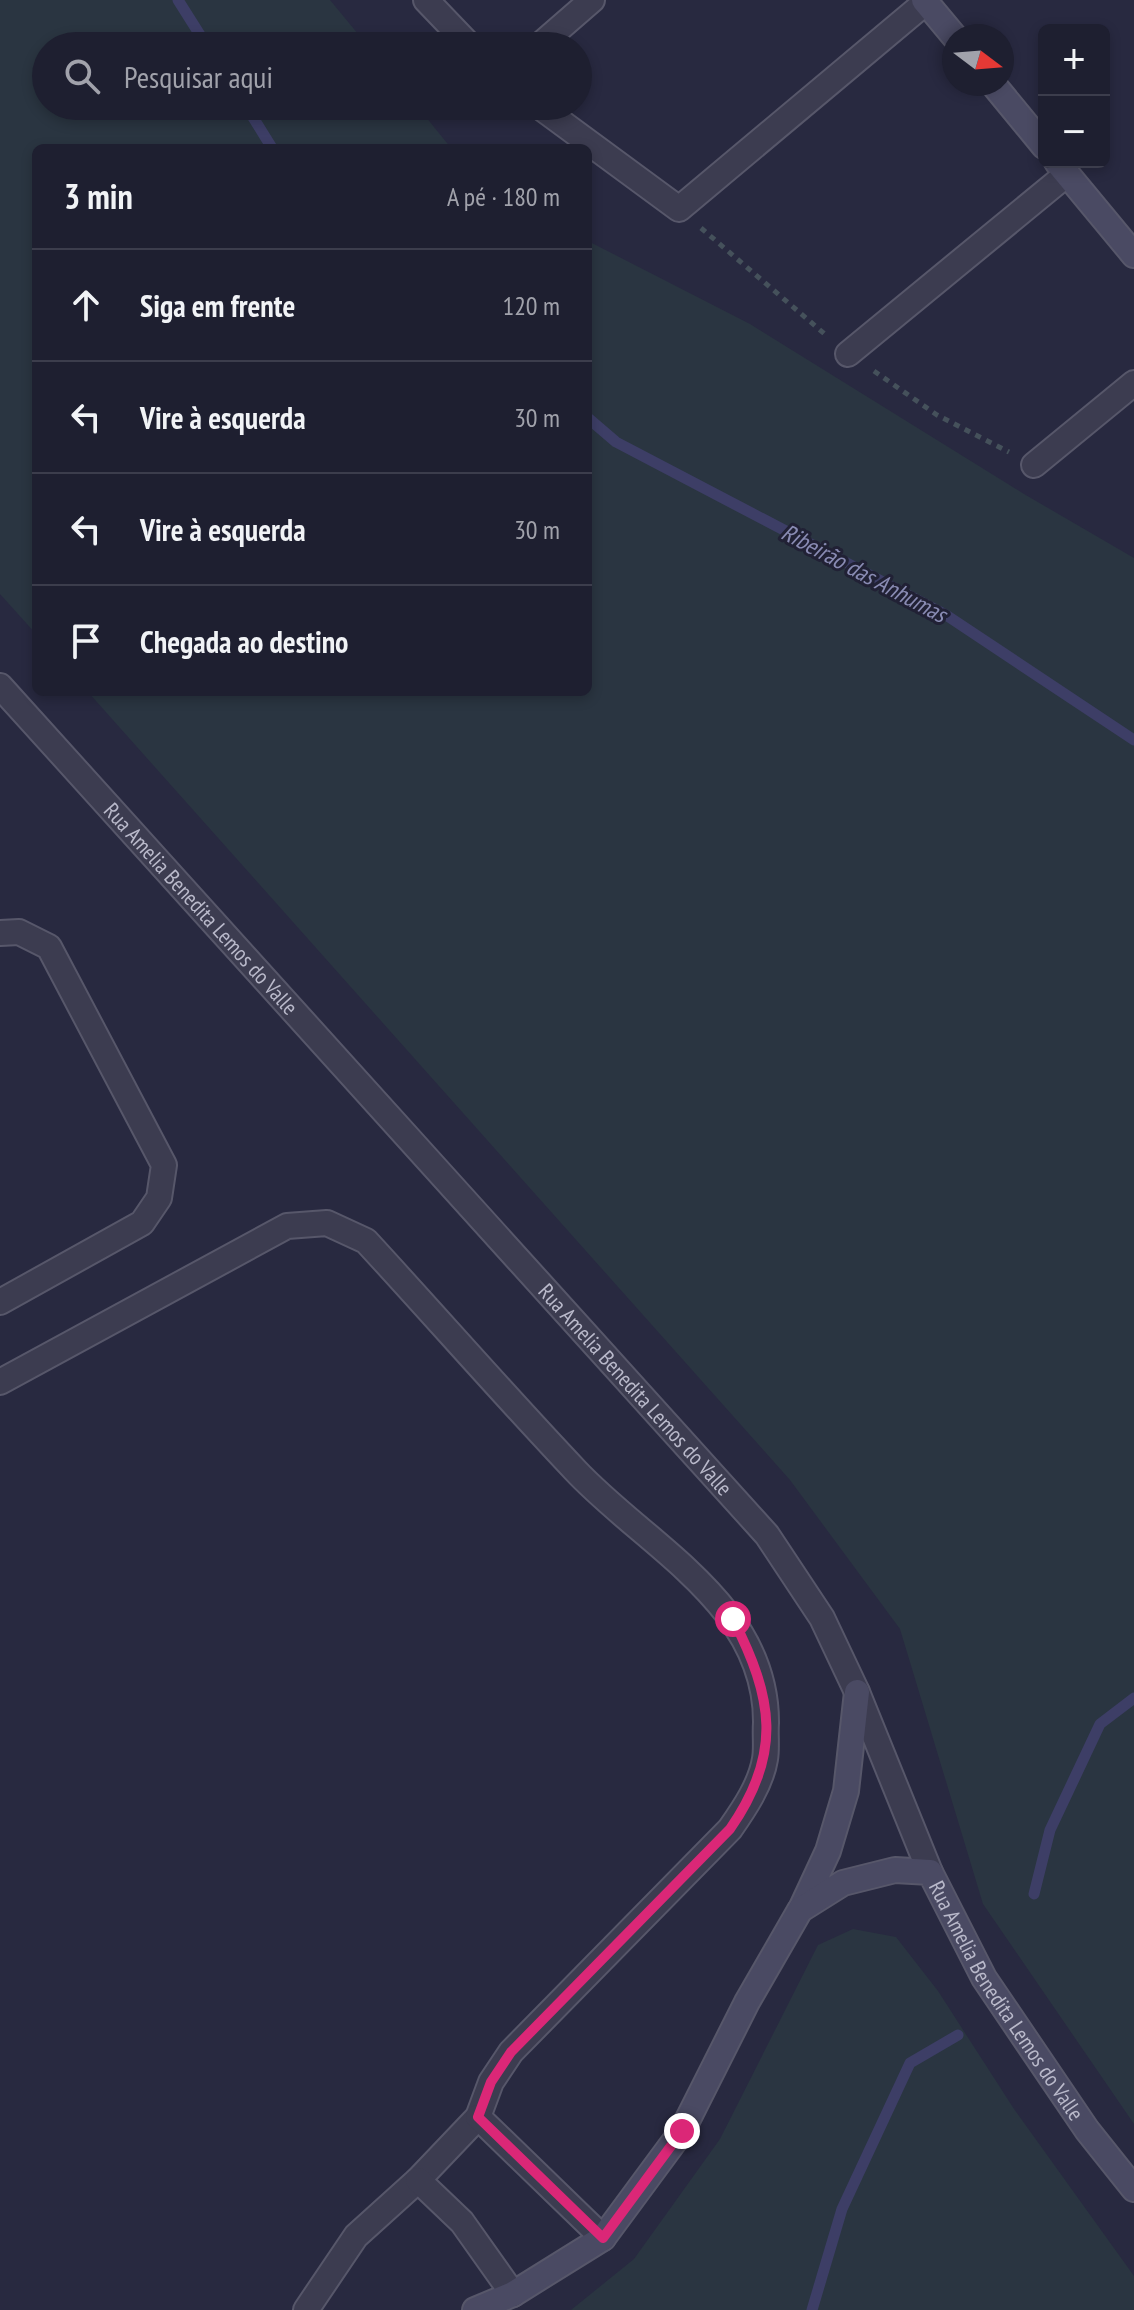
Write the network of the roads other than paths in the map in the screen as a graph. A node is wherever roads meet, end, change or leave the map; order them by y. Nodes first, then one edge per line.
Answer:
1 (426, 0) edge
2 (592, 0) edge
3 (925, 1) edge
4 (944, 24) edge
5 (457, 32) edge
6 (555, 32) edge
7 (1003, 96) edge
8 (558, 120) edge
9 (1038, 139) edge
10 (591, 144) edge
11 (592, 145) edge
12 (1062, 168) edge
13 (1134, 255) edge
14 (848, 354) road end
15 (1134, 383) edge
16 (1034, 465) road end
17 (0, 686) edge
18 (0, 933) edge
19 (0, 1302) edge
20 (0, 1382) edge
21 (857, 1692) junction
22 (930, 1872) junction
23 (800, 1910) junction
24 (478, 2117) junction
25 (418, 2180) junction
26 (1134, 2189) edge
27 (603, 2238) junction
28 (513, 2294) junction
29 (306, 2310) edge
30 (475, 2310) edge

1 - 5 street
2 - 6 street
3 - 4 street
3 - 11 street
7 - 9 street
8 - 10 street
12 - 13 street
12 - 14 street
15 - 16 street
17 - 21 street, Rua Amelia Benedita Lemos do Valle
18 - 19 street
20 - 24 street
21 - 22 street, Rua Amelia Benedita Lemos do Valle
21 - 23 street
22 - 23 street
22 - 26 street, Rua Amelia Benedita Lemos do Valle
23 - 27 street
24 - 25 street
24 - 27 street
25 - 28 street
25 - 29 street
27 - 28 street
28 - 30 street

